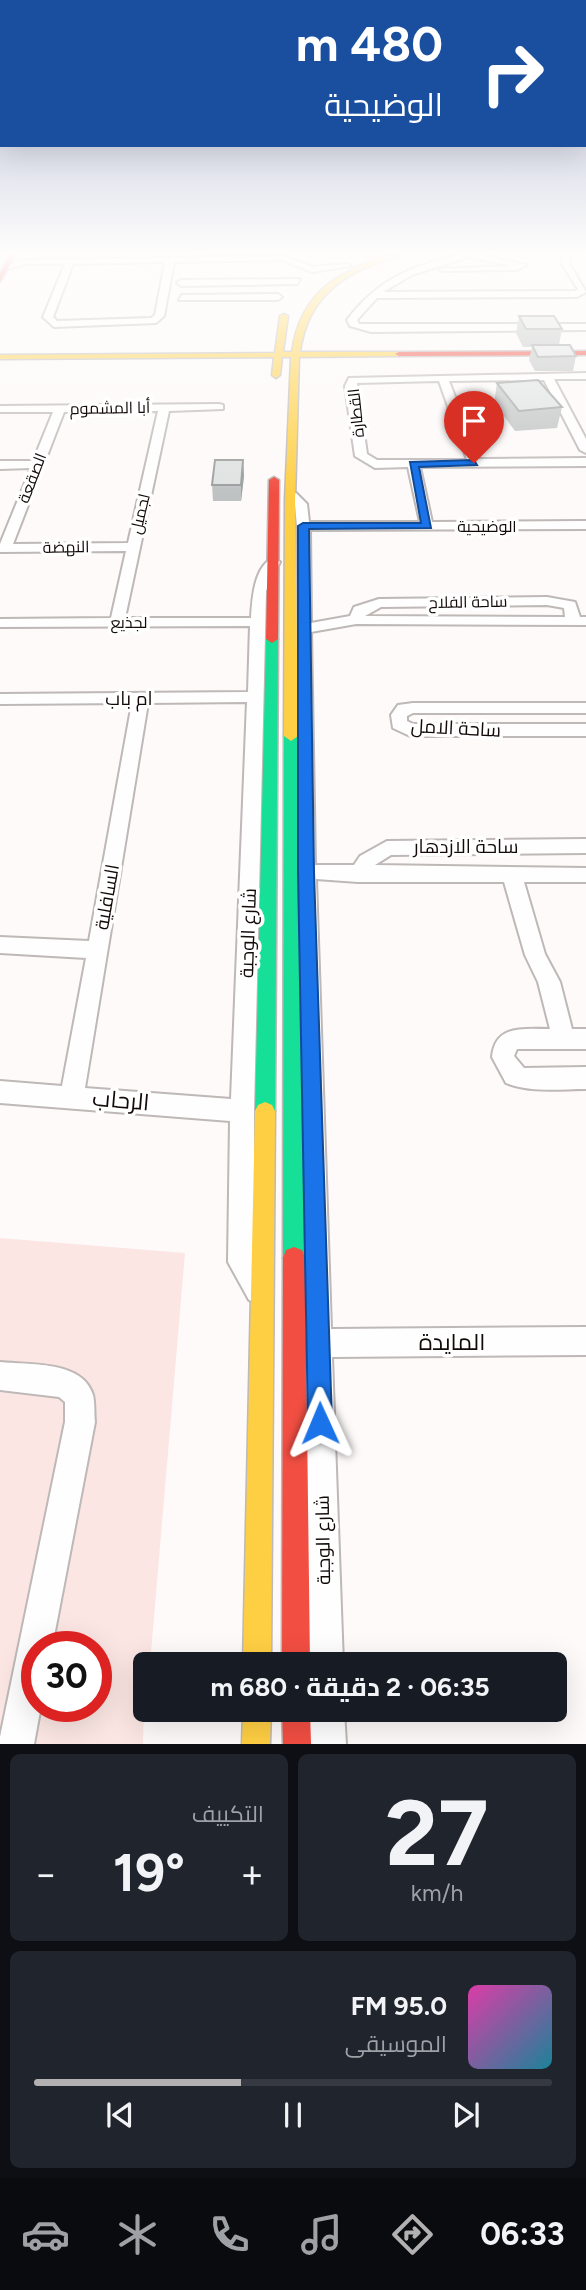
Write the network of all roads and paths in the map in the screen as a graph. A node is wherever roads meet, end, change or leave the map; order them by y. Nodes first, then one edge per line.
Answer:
1 (270, 332) edge
2 (288, 332) edge
3 (300, 333) joint
4 (586, 346) edge
5 (0, 349) edge
6 (422, 349) junction
7 (217, 351) junction
8 (287, 352) junction
9 (356, 353) junction
10 (176, 354) junction
11 (586, 354) edge
12 (0, 357) edge
13 (586, 376) edge
14 (548, 377) junction
15 (443, 378) junction
16 (293, 382) junction
17 (164, 407) junction
18 (219, 407) dead end
19 (60, 408) junction
20 (0, 409) edge
21 (586, 450) edge
22 (283, 461) junction
23 (586, 462) edge
24 (474, 463) junction
25 (0, 464) edge
26 (37, 464) junction
27 (414, 464) junction
28 (292, 496) junction
29 (586, 525) edge
30 (303, 526) junction
31 (427, 526) junction
32 (133, 547) junction
33 (2, 548) edge
34 (273, 562) junction
35 (303, 621) junction
36 (578, 621) edge
37 (117, 622) junction
38 (258, 622) junction
39 (0, 623) edge
40 (257, 697) junction
41 (141, 698) junction
42 (0, 699) edge
43 (586, 708) edge
44 (586, 730) edge
45 (586, 846) edge
46 (306, 872) junction
47 (358, 875) junction
48 (512, 875) junction
49 (586, 876) edge
50 (0, 945) edge
51 (97, 950) junction
52 (575, 1039) edge
53 (586, 1078) edge
54 (0, 1092) edge
55 (72, 1096) junction
56 (242, 1111) junction
57 (265, 1301) junction
58 (586, 1341) edge
59 (318, 1343) junction
60 (0, 1377) edge
61 (257, 1652) edge
62 (296, 1652) edge
63 (326, 1652) edge
64 (257, 1722) edge
65 (296, 1722) edge
66 (327, 1722) edge
67 (16, 1744) edge
68 (256, 1744) edge
69 (297, 1744) edge
70 (328, 1744) edge

1 - 7 street
2 - 8 street
3 - 8 street, شارع الوجبة
3 - 9 street
4 - 6 street
5 - 7 street
6 - 8 street
6 - 9 street
7 - 8 street
7 - 8 street, شارع الوجبة
7 - 10 street
8 - 9 street
8 - 10 street
8 - 16 street, شارع الوجبة
8 - 22 street
9 - 11 street
9 - 16 street
10 - 12 street
13 - 14 street, القطارة
14 - 15 street, القطارة
14 - 21 street
15 - 24 street
15 - 27 street, القطارة
16 - 22 street, شارع الوجبة
17 - 18 street, أبا المشموم
17 - 19 street, أبا المشموم
17 - 32 street, لجميل
19 - 20 street, أبا المشموم
19 - 26 street, الصقعة
22 - 28 street, شارع الوجبة
22 - 34 street, شارع الوجبة
23 - 24 street, القطارة
24 - 27 street, القطارة
25 - 26 street
26 - 33 street, الصقعة
27 - 31 street
28 - 30 street, شارع الوجبة
28 - 62 street, شارع الوجبة
29 - 31 street, الوضيحية
30 - 31 street, الوضيحية
30 - 35 street, شارع الوجبة
32 - 33 street, النهضة
32 - 37 street, لجميل
34 - 38 street, شارع الوجبة
34 - 57 street, شارع الوجبة
35 - 36 street, ساحة الفلاح
35 - 46 street, شارع الوجبة
37 - 38 street, لجذيع
37 - 39 street, لجذيع
38 - 40 street, شارع الوجبة
40 - 41 street, ام باب
40 - 56 street, شارع الوجبة
41 - 42 street, ام باب
41 - 51 street, السافلية
43 - 44 street, ساحة الامل
45 - 47 street, ساحة الازدهار
46 - 47 street, ساحة الازدهار
46 - 59 street, شارع الوجبة
47 - 48 street, ساحة الازدهار
48 - 49 street, ساحة الازدهار
48 - 52 street
50 - 51 street
51 - 55 street, السافلية
52 - 53 street
54 - 55 street, الرحاب
55 - 56 street, الرحاب
56 - 57 street, شارع الوجبة
57 - 61 street, شارع الوجبة
58 - 59 street, المايدة
59 - 63 street, شارع الوجبة
60 - 67 street
64 - 68 street
65 - 69 street
66 - 70 street

